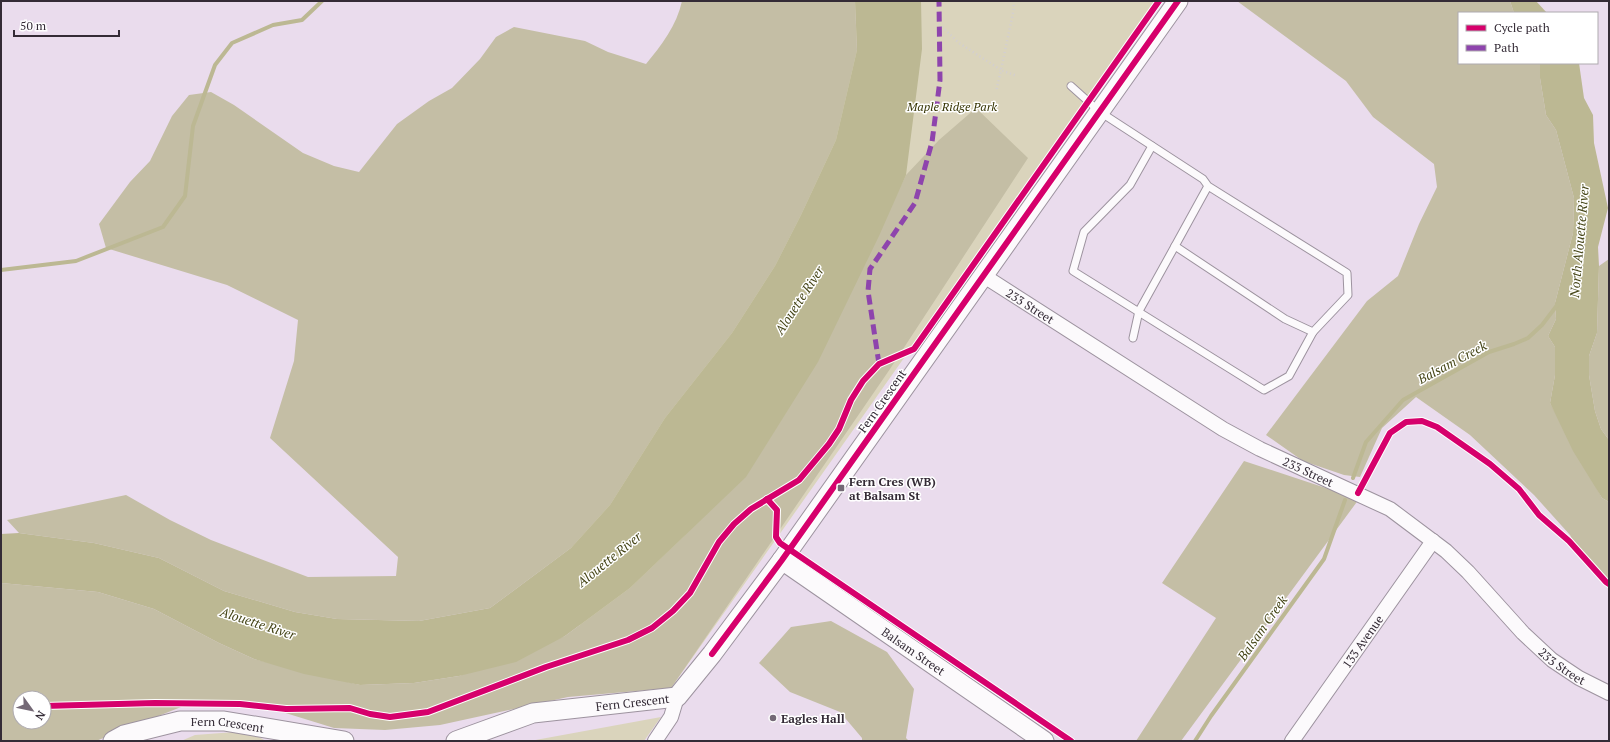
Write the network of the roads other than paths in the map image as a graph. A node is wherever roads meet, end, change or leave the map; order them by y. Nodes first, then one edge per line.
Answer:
1 (1178, 1) edge
2 (1071, 86) dead end
3 (1100, 112) junction
4 (1152, 146) junction
5 (1208, 186) junction
6 (1175, 246) junction
7 (984, 276) junction
8 (1138, 311) junction
9 (1312, 332) junction
10 (1133, 338) dead end
11 (1433, 541) junction
12 (782, 560) junction
13 (1609, 693) edge
14 (677, 697) junction
15 (112, 741) edge
16 (344, 741) edge
17 (456, 741) edge
18 (655, 741) edge
19 (1044, 741) edge
20 (1292, 741) edge

1 - 3 street, Fern Crescent
2 - 3 lane
3 - 4 lane
3 - 7 street, Fern Crescent
4 - 5 lane
4 - 8 lane
5 - 6 lane
5 - 9 lane
6 - 8 lane
6 - 9 lane
7 - 11 street, 233 Street
7 - 12 street, Fern Crescent
8 - 9 lane
8 - 10 lane
11 - 13 street, 233 Street
11 - 20 street, 133 Avenue
12 - 14 street, Fern Crescent
12 - 19 street, Balsam Street
14 - 17 street, Fern Crescent
14 - 18 street
15 - 16 street, Fern Crescent

